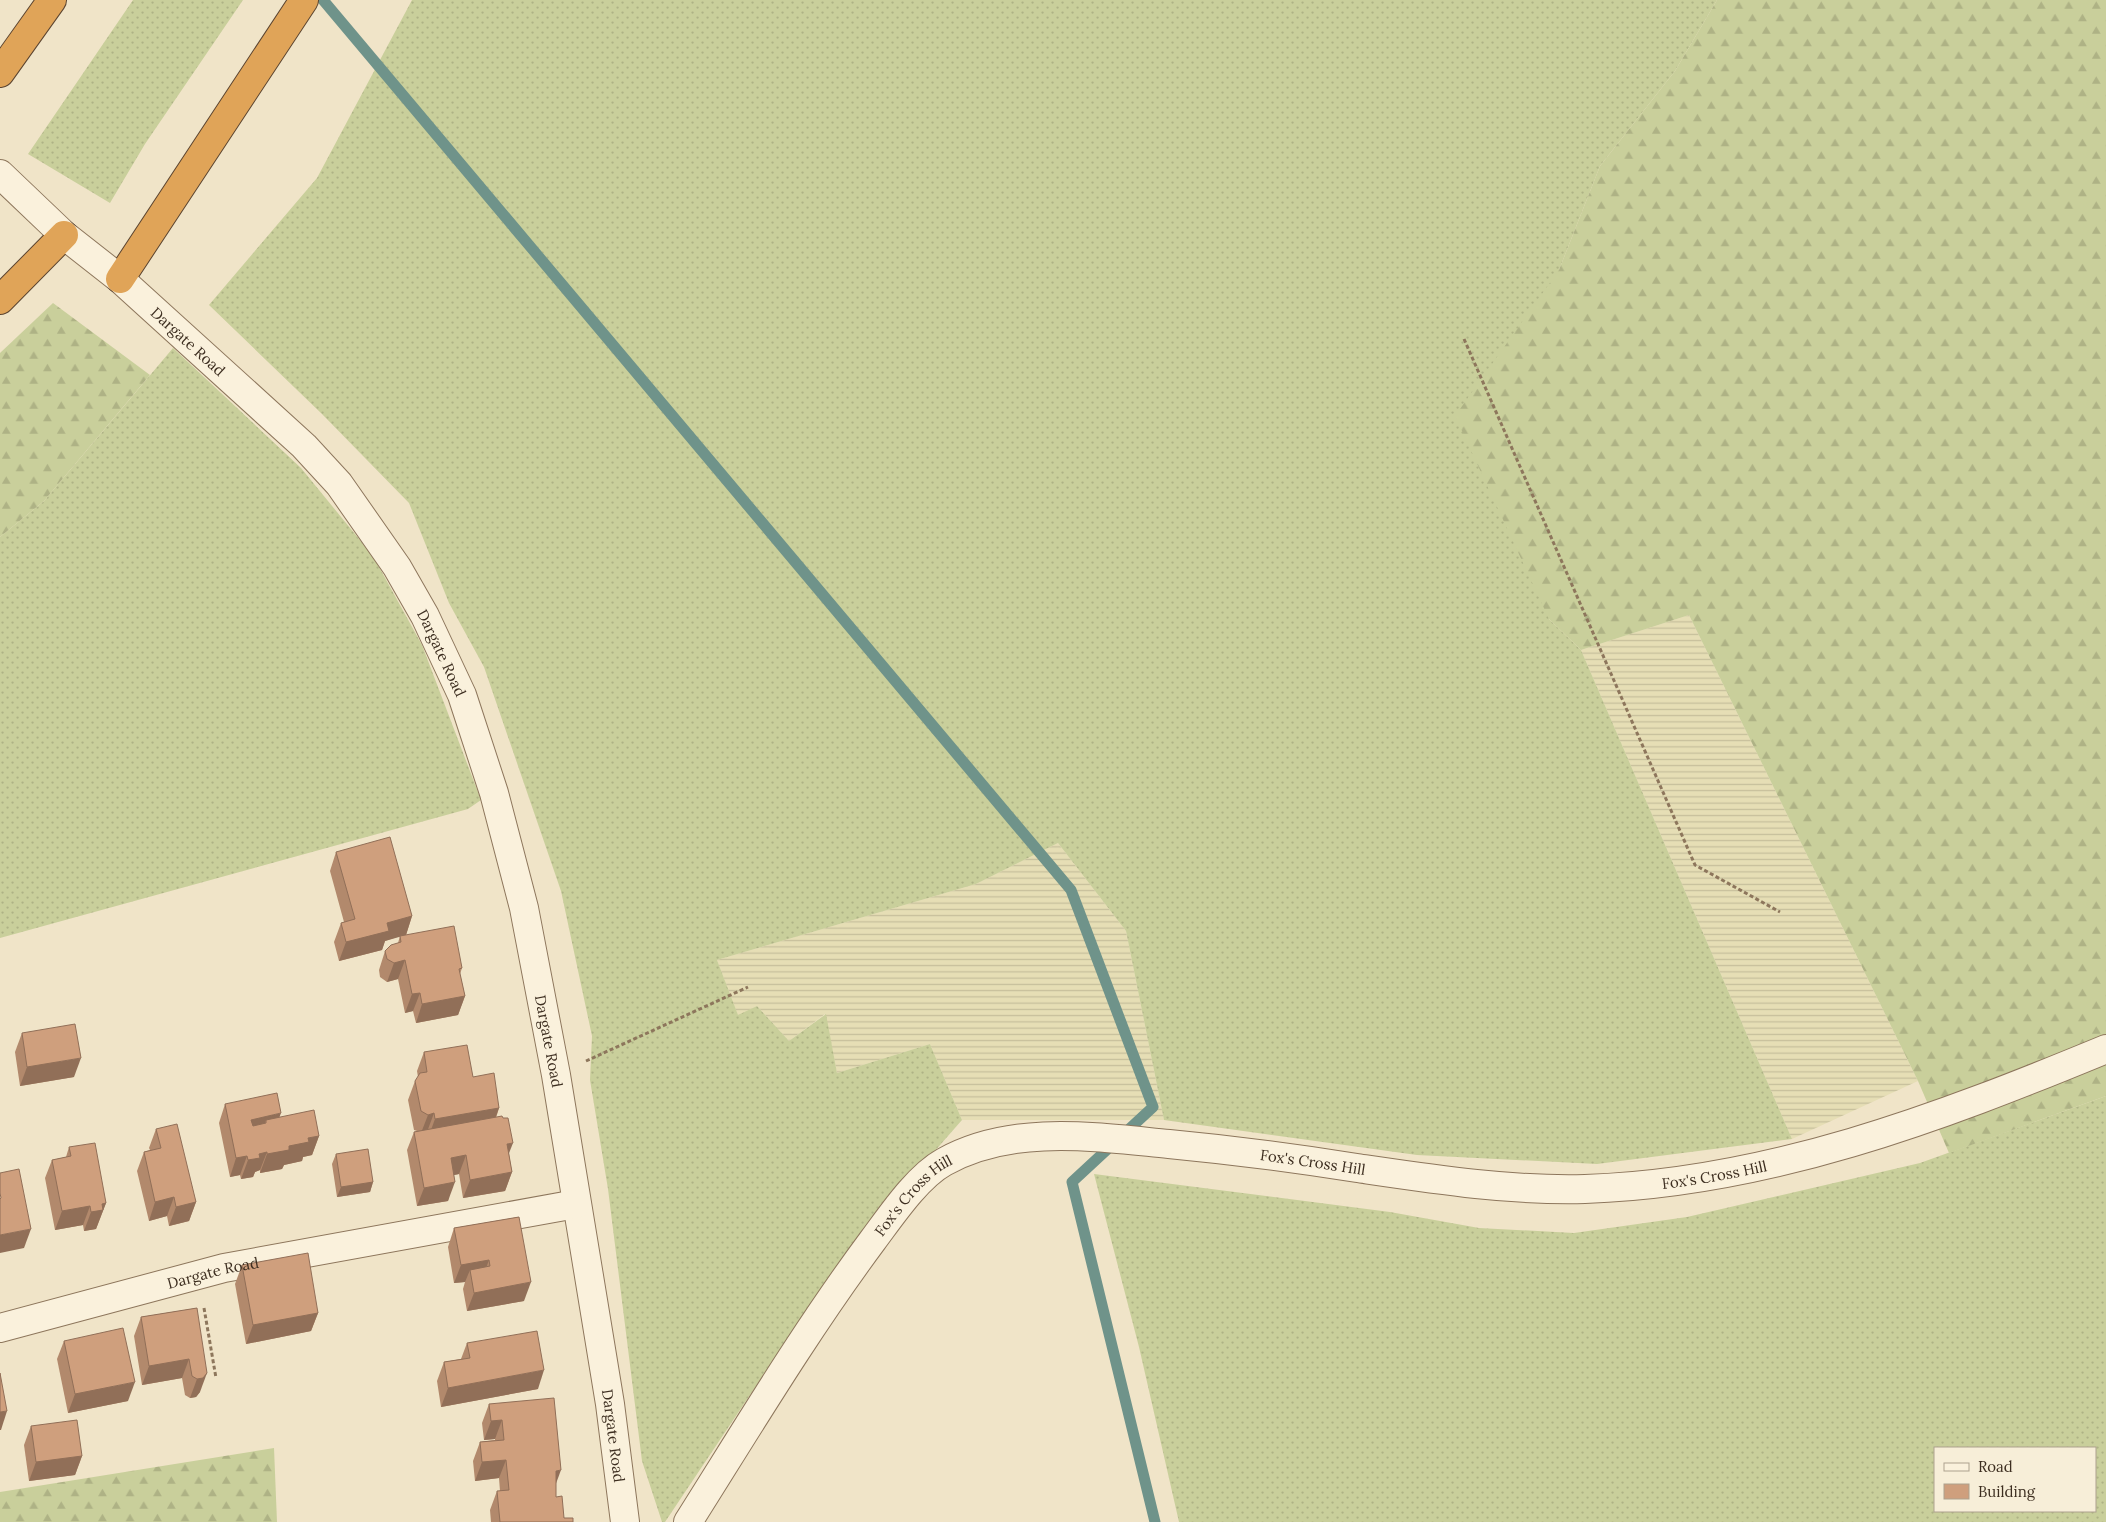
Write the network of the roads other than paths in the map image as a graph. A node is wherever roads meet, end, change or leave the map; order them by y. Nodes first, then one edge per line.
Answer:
1 (52, 0) edge
2 (301, 4) edge
3 (0, 73) edge
4 (0, 174) edge
5 (64, 235) junction
6 (120, 279) junction
7 (0, 300) edge
8 (2106, 1050) edge
9 (576, 1204) junction
10 (0, 1328) edge
11 (625, 1522) edge
12 (688, 1522) edge

1 - 3 highway
2 - 6 highway
4 - 5 street, Dargate Road
5 - 6 street, Dargate Road
5 - 7 highway
6 - 9 street, Dargate Road
8 - 12 street, Fox's Cross Hill
9 - 10 street, Dargate Road
9 - 11 street, Dargate Road

